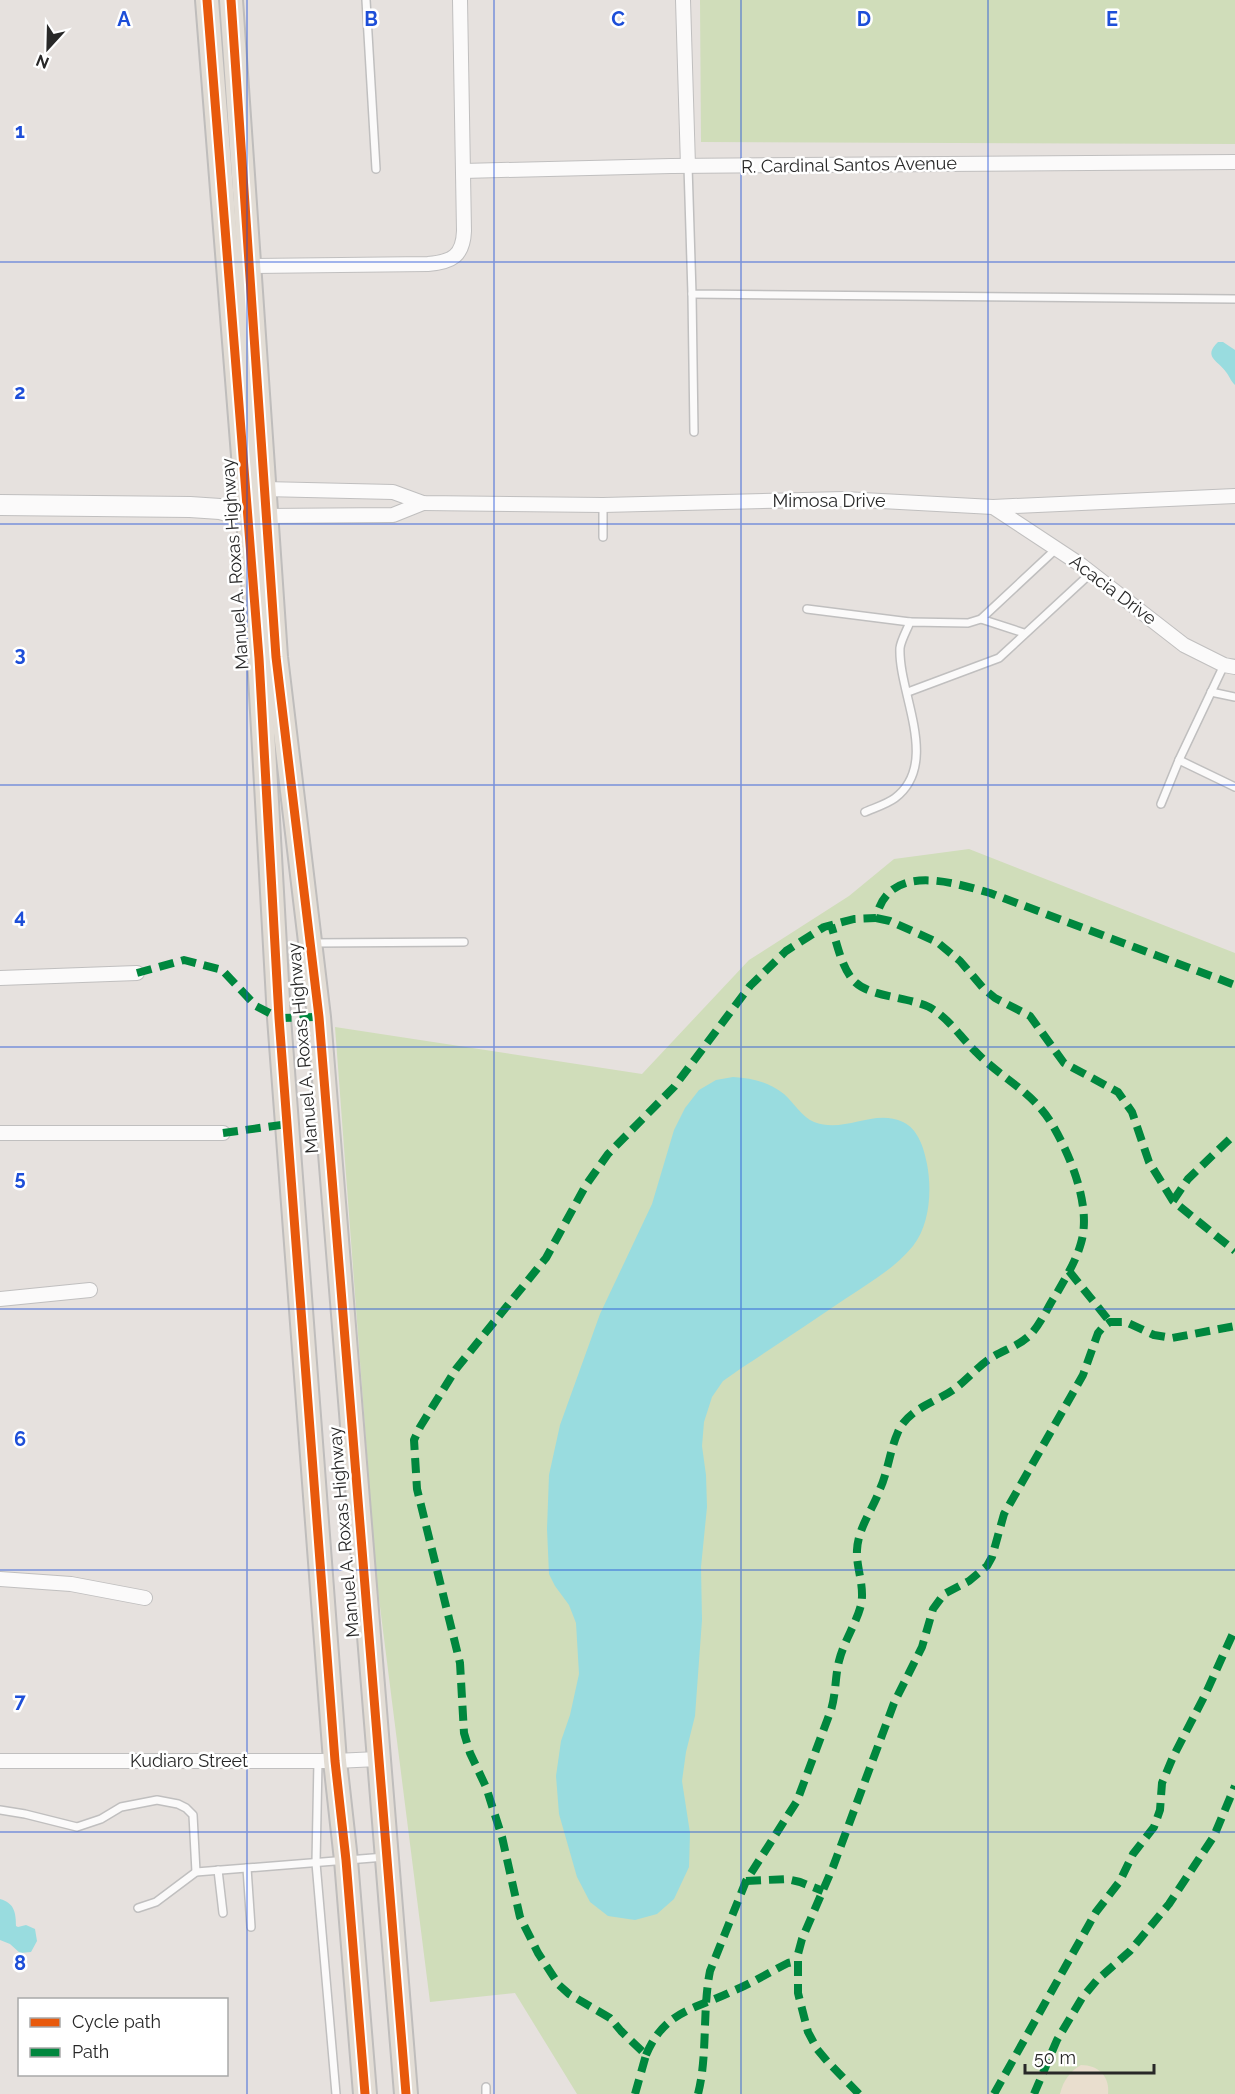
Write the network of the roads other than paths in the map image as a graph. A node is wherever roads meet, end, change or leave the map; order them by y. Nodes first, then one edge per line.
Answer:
1 (207, 0) edge
2 (231, 0) edge
3 (366, 0) edge
4 (460, 0) edge
5 (683, 0) edge
6 (1235, 162) edge
7 (688, 166) junction
8 (376, 169) dead end
9 (463, 171) junction
10 (238, 266) junction
11 (692, 294) junction
12 (1235, 299) edge
13 (694, 432) dead end
14 (254, 490) junction
15 (1235, 496) edge
16 (423, 503) junction
17 (0, 505) edge
18 (603, 505) junction
19 (993, 507) junction
20 (220, 509) junction
21 (256, 516) junction
22 (603, 537) dead end
23 (1056, 549) junction
24 (1090, 573) junction
25 (807, 609) dead end
26 (981, 619) junction
27 (910, 622) junction
28 (1024, 633) junction
29 (1229, 666) edge
30 (908, 692) junction
31 (1211, 692) junction
32 (1235, 697) edge
33 (1179, 760) junction
34 (1235, 787) edge
35 (1161, 804) dead end
36 (865, 812) dead end
37 (464, 942) dead end
38 (310, 943) junction
39 (137, 973) dead end
40 (0, 978) edge
41 (0, 1133) edge
42 (223, 1133) dead end
43 (90, 1290) dead end
44 (0, 1299) edge
45 (0, 1579) edge
46 (145, 1598) dead end
47 (378, 1759) junction
48 (0, 1761) edge
49 (326, 1761) junction
50 (0, 1810) edge
51 (387, 1857) junction
52 (346, 1860) junction
53 (316, 1863) junction
54 (247, 1868) junction
55 (218, 1870) junction
56 (196, 1872) junction
57 (138, 1908) dead end
58 (223, 1913) dead end
59 (251, 1926) dead end
60 (336, 2094) edge
61 (364, 2094) edge
62 (406, 2094) edge

1 - 10 main road, Manuel A. Roxas Highway
2 - 10 main road, Manuel A. Roxas Highway
3 - 8 lane
4 - 9 street
5 - 7 street
6 - 7 street, R. Cardinal Santos Avenue
7 - 9 street, R. Cardinal Santos Avenue
7 - 11 lane
9 - 10 street
10 - 14 main road, Manuel A. Roxas Highway
11 - 12 lane
11 - 13 lane
14 - 16 street, Mimosa Drive
14 - 20 street
14 - 21 main road, Manuel A. Roxas Highway
15 - 19 street, Mimosa Drive
16 - 18 street, Mimosa Drive
16 - 21 street, Mimosa Drive
17 - 20 street
18 - 19 street, Mimosa Drive
18 - 22 lane
19 - 23 street, Acacia Drive
20 - 21 street
21 - 38 main road, Manuel A. Roxas Highway
21 - 49 main road, Manuel A. Roxas Highway
23 - 24 street, Acacia Drive
23 - 26 lane
24 - 28 lane
24 - 29 street, Acacia Drive
25 - 27 lane
26 - 27 lane
26 - 28 lane
27 - 30 lane
28 - 30 lane
29 - 31 lane
30 - 36 lane
31 - 32 lane
31 - 33 lane
33 - 34 lane
33 - 35 lane
37 - 38 lane
38 - 47 main road, Manuel A. Roxas Highway
39 - 40 street
41 - 42 street
43 - 44 street
45 - 46 street
47 - 49 street, Kudiaro Street
47 - 51 main road, Manuel A. Roxas Highway
48 - 49 street, Kudiaro Street
49 - 52 main road, Manuel A. Roxas Highway
49 - 53 lane
50 - 56 lane
51 - 52 lane
51 - 62 main road, Manuel A. Roxas Highway
52 - 53 lane
52 - 61 main road, Manuel A. Roxas Highway
53 - 54 lane
53 - 60 lane
54 - 55 lane
54 - 59 lane
55 - 56 lane
55 - 58 lane
56 - 57 lane

